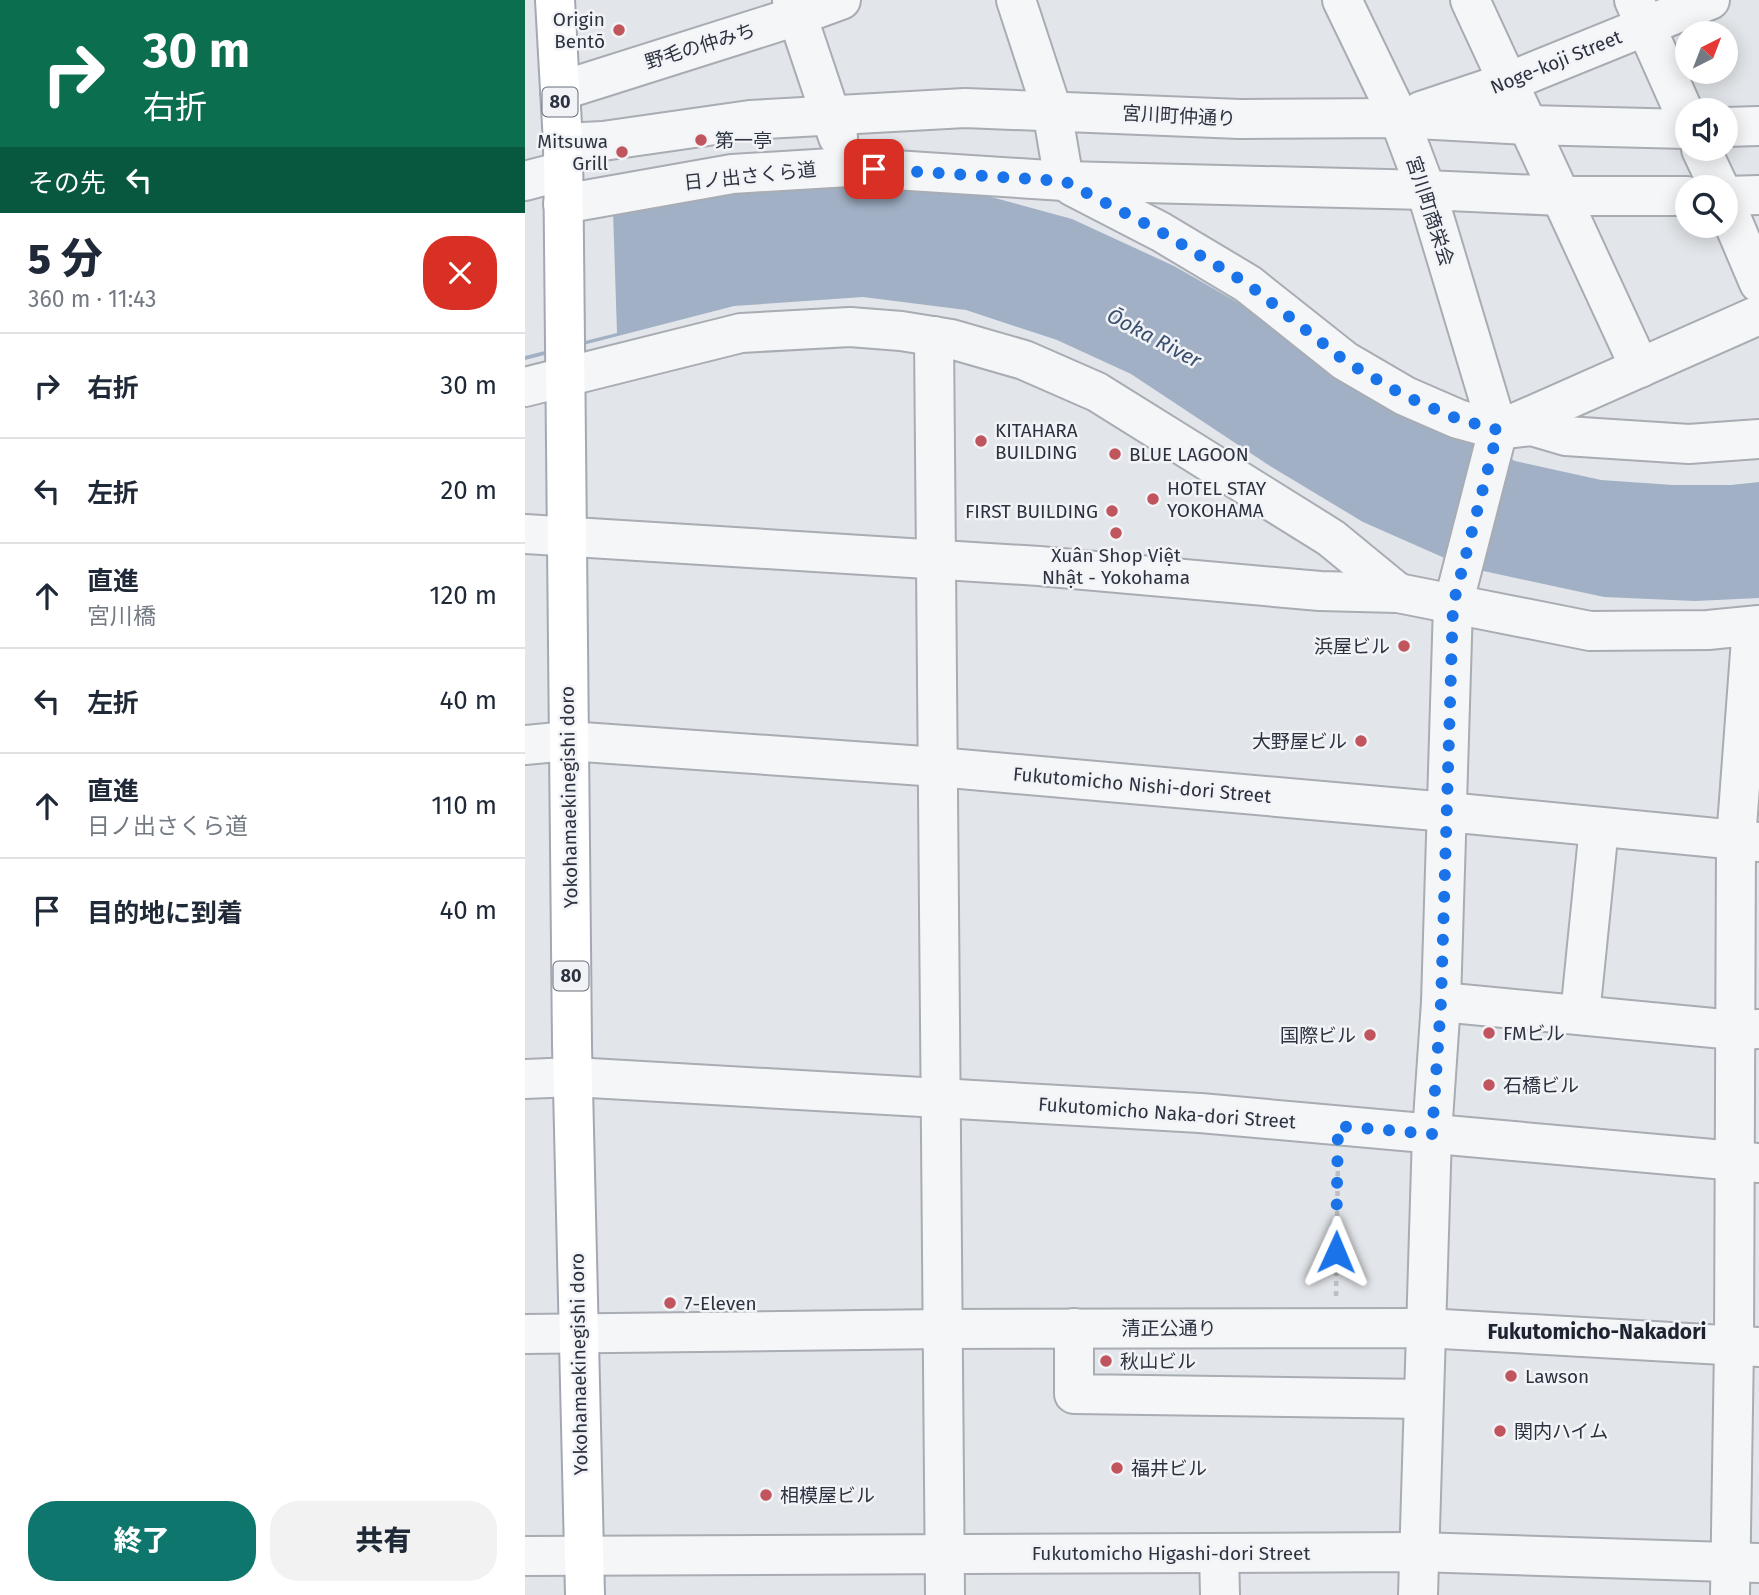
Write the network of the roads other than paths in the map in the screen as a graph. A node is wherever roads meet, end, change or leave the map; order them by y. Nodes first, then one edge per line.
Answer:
1 (555, 0) edge
2 (841, 0) edge
3 (1016, 0) edge
4 (1342, 0) edge
5 (1470, 0) edge
6 (1710, 0) edge
7 (795, 8) edge
8 (1639, 13) edge
9 (1508, 82) junction
10 (559, 91) junction
11 (1677, 98) edge
12 (1052, 110) junction
13 (831, 114) junction
14 (1399, 118) junction
15 (1528, 125) junction
16 (1759, 125) edge
17 (1738, 126) edge
18 (1675, 129) edge
19 (848, 167) junction
20 (563, 172) junction
21 (525, 181) edge
22 (1064, 181) junction
23 (1426, 190) junction
24 (1759, 195) edge
25 (1561, 196) junction
26 (1675, 196) edge
27 (1738, 196) edge
28 (1738, 234) edge
29 (1759, 283) edge
30 (1759, 315) edge
31 (934, 337) junction
32 (566, 367) junction
33 (1640, 368) junction
34 (525, 387) edge
35 (1498, 430) junction
36 (1759, 439) edge
37 (525, 534) edge
38 (567, 537) junction
39 (935, 560) junction
40 (1398, 593) junction
41 (1453, 605) junction
42 (1756, 625) edge
43 (568, 741) junction
44 (525, 745) edge
45 (938, 767) junction
46 (1447, 812) junction
47 (1599, 827) junction
48 (1747, 841) edge
49 (1441, 1002) junction
50 (1580, 1015) junction
51 (1747, 1029) edge
52 (573, 1077) junction
53 (525, 1079) edge
54 (942, 1098) junction
55 (1432, 1134) junction
56 (1746, 1162) edge
57 (1074, 1328) junction
58 (1425, 1328) junction
59 (942, 1329) junction
60 (525, 1334) edge
61 (578, 1334) junction
62 (1746, 1347) edge
63 (1423, 1399) junction
64 (1418, 1552) junction
65 (945, 1553) junction
66 (1219, 1553) junction
67 (525, 1556) edge
68 (584, 1556) junction
69 (1740, 1573) edge
70 (585, 1595) edge
71 (945, 1595) edge
72 (1220, 1595) edge
73 (1418, 1595) edge

1 - 10 main road, Yokohamaekinegishi doro / 80
2 - 7 street, 野毛の仲みち
3 - 12 street
4 - 14 street, 宮川町商栄会
5 - 9 street
6 - 8 street, Noge-koji Street
7 - 10 street, 野毛の仲みち
7 - 13 street
8 - 9 street, Noge-koji Street
8 - 11 street
9 - 14 street, Noge-koji Street
9 - 15 street
10 - 20 main road, Yokohamaekinegishi doro / 80
12 - 13 street, 宮川町仲通り
12 - 14 street, 宮川町仲通り
12 - 22 street
13 - 19 street
13 - 20 street, 宮川町仲通り
14 - 15 street, 宮川町仲通り
14 - 23 street, 宮川町商栄会
15 - 18 street, 宮川町仲通り
15 - 25 street
16 - 17 street
19 - 20 street, 日ノ出さくら道
19 - 22 street, 日ノ出さくら道
20 - 21 street
20 - 32 main road, Yokohamaekinegishi doro / 80
22 - 23 street
22 - 35 street
23 - 25 street
23 - 35 street, 宮川町商栄会
24 - 27 street
25 - 26 street
25 - 33 street
28 - 29 street
30 - 33 street
31 - 32 street
31 - 39 street
31 - 40 street
32 - 34 street
32 - 38 main road, Yokohamaekinegishi doro / 80
33 - 35 street
35 - 36 street
35 - 41 street
37 - 38 street
38 - 39 street
38 - 43 main road, Yokohamaekinegishi doro / 80
39 - 40 street
39 - 45 street
40 - 41 street
41 - 42 street
41 - 46 street
42 - 48 street
43 - 44 street, Fukutomicho Nishi-dori Street
43 - 45 street, Fukutomicho Nishi-dori Street
43 - 52 main road, Yokohamaekinegishi doro / 80
45 - 46 street, Fukutomicho Nishi-dori Street
45 - 54 street
46 - 47 street, Fukutomicho Nishi-dori Street
46 - 49 street
47 - 48 street, Fukutomicho Nishi-dori Street
47 - 50 street
48 - 51 street
49 - 50 street
49 - 55 street
50 - 51 street
51 - 56 street
52 - 53 street, Fukutomicho Naka-dori Street
52 - 54 street, Fukutomicho Naka-dori Street
52 - 61 main road, Yokohamaekinegishi doro / 80
54 - 55 street, Fukutomicho Naka-dori Street
54 - 59 street
55 - 56 street, Fukutomicho Naka-dori Street
55 - 58 street
56 - 62 street
57 - 58 street, 清正公通り
57 - 59 street, 清正公通り
57 - 63 street
58 - 62 street, 清正公通り
58 - 63 street
59 - 61 street, 清正公通り
59 - 65 street
60 - 61 street, 清正公通り
61 - 68 main road, Yokohamaekinegishi doro / 80
62 - 69 street
63 - 64 street
64 - 66 street, Fukutomicho Higashi-dori Street
64 - 69 street, Fukutomicho Higashi-dori Street
64 - 73 street
65 - 66 street, Fukutomicho Higashi-dori Street
65 - 68 street, Fukutomicho Higashi-dori Street
65 - 71 street
66 - 72 street
67 - 68 street, Fukutomicho Higashi-dori Street
68 - 70 main road, Yokohamaekinegishi doro / 80

